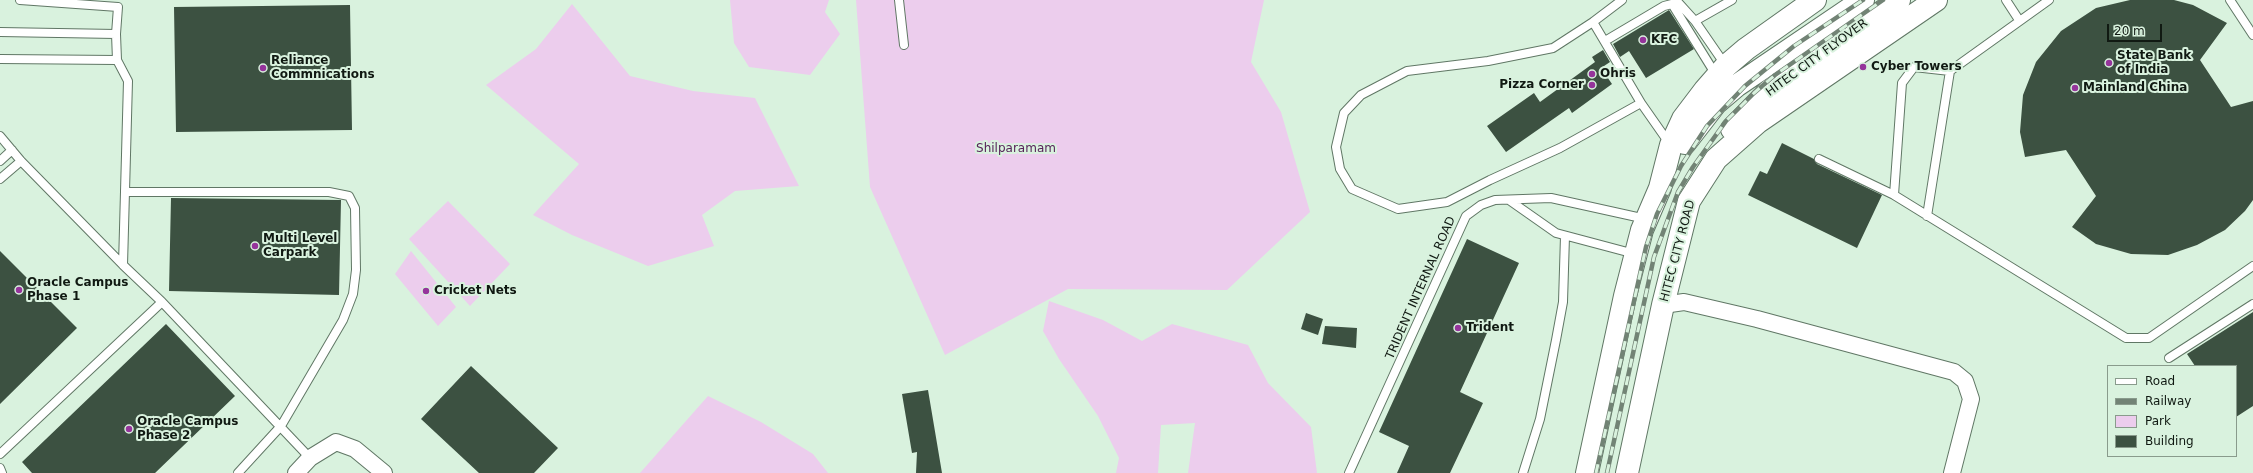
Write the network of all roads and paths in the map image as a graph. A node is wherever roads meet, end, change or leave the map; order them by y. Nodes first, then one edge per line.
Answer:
1 (20, 0) edge
2 (899, 0) edge
3 (1622, 0) edge
4 (1676, 0) edge
5 (1732, 0) edge
6 (1815, 0) edge
7 (1863, 0) edge
8 (1899, 0) edge
9 (1936, 0) edge
10 (2006, 0) edge
11 (2049, 0) edge
12 (2230, 0) edge
13 (2019, 20) junction
14 (1695, 21) junction
15 (1593, 22) junction
16 (0, 32) edge
17 (116, 34) junction
18 (2253, 36) edge
19 (1605, 42) junction
20 (904, 45) dead end
21 (0, 59) edge
22 (117, 60) junction
23 (1722, 71) junction
24 (1950, 71) junction
25 (1641, 103) junction
26 (0, 136) edge
27 (1671, 145) junction
28 (12, 150) junction
29 (1819, 159) dead end
30 (0, 161) edge
31 (21, 161) junction
32 (0, 179) edge
33 (1660, 188) junction
34 (125, 192) junction
35 (1894, 195) junction
36 (1509, 200) junction
37 (1689, 202) junction
38 (1927, 216) junction
39 (1646, 219) junction
40 (1565, 236) junction
41 (1636, 255) junction
42 (123, 265) junction
43 (2253, 266) edge
44 (162, 302) junction
45 (2253, 304) edge
46 (1663, 305) junction
47 (2169, 358) dead end
48 (281, 426) junction
49 (0, 454) edge
50 (310, 458) junction
51 (0, 468) edge
52 (2, 473) edge
53 (238, 473) edge
54 (296, 473) edge
55 (384, 473) edge
56 (1349, 473) edge
57 (1523, 473) edge
58 (1587, 473) edge
59 (1627, 473) edge
60 (1952, 473) edge

1 - 17 lane
2 - 20 lane
3 - 15 lane
4 - 14 lane
5 - 14 lane
6 - 23 main road
7 - 33 main road, HITEC CITY FLYOVER
8 - 37 main road, HITEC CITY FLYOVER
9 - 37 main road, HITEC CITY ROAD
10 - 13 lane
11 - 13 lane
12 - 18 lane
13 - 24 lane
14 - 23 lane
15 - 19 lane
15 - 25 lane
16 - 17 lane
17 - 22 lane
19 - 23 lane
19 - 25 lane
21 - 22 lane
22 - 34 lane
23 - 27 main road
24 - 35 lane
24 - 38 lane
25 - 27 lane
26 - 28 lane
27 - 33 main road
28 - 30 lane
28 - 31 lane
29 - 35 lane
31 - 32 lane
31 - 42 lane
33 - 39 main road
34 - 42 lane
34 - 48 lane
35 - 38 lane
36 - 39 lane, TRIDENT INTERNAL ROAD
36 - 40 lane
36 - 56 lane, TRIDENT INTERNAL ROAD
37 - 46 main road, HITEC CITY ROAD
38 - 43 lane
39 - 41 main road
40 - 41 lane
40 - 57 lane
41 - 58 main road
42 - 44 lane
44 - 48 lane
44 - 49 lane
45 - 47 lane
46 - 59 main road, HITEC CITY ROAD
46 - 60 street
48 - 50 lane
48 - 53 lane
50 - 54 street
50 - 55 street
51 - 52 lane

